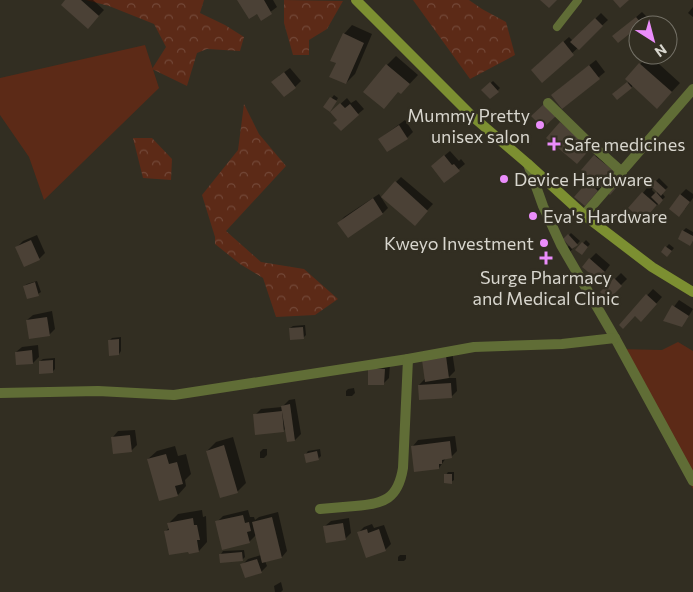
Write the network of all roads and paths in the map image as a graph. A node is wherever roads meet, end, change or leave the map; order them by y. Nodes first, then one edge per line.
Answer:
1 (356, 0) edge
2 (578, 0) edge
3 (557, 27) dead end
4 (693, 89) edge
5 (548, 102) dead end
6 (528, 164) junction
7 (622, 172) junction
8 (584, 215) junction
9 (693, 292) edge
10 (615, 338) junction
11 (408, 359) junction
12 (0, 393) edge
13 (693, 481) edge
14 (320, 509) dead end

1 - 6 street
2 - 3 lane
4 - 7 street
5 - 7 street
6 - 8 street
6 - 10 street
7 - 8 street
8 - 9 street
10 - 11 street
10 - 13 street
11 - 12 street
11 - 14 street

